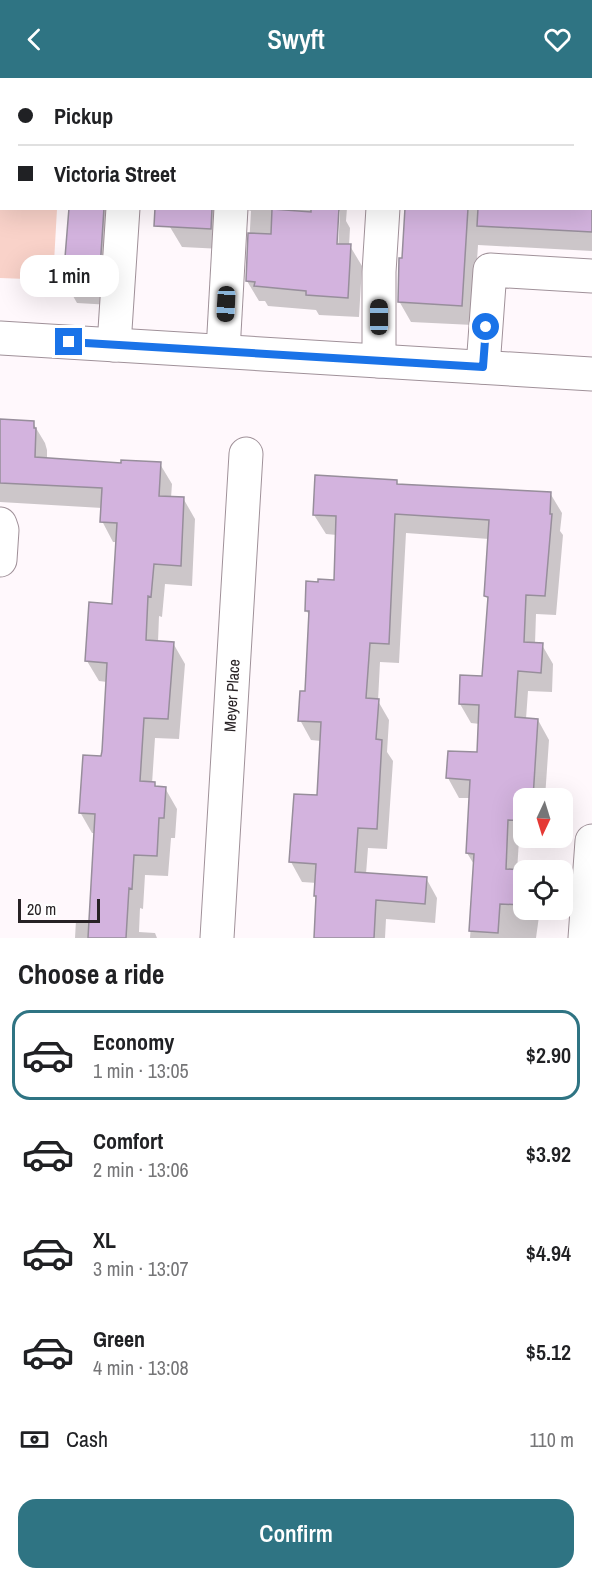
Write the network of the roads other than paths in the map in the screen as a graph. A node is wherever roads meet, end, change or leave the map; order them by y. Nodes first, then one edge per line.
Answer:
1 (123, 210) edge
2 (231, 210) edge
3 (383, 210) edge
4 (592, 276) edge
5 (0, 338) edge
6 (114, 345) junction
7 (223, 351) junction
8 (379, 361) junction
9 (483, 367) junction
10 (592, 374) edge
11 (246, 454) dead end
12 (0, 524) edge
13 (0, 560) edge
14 (592, 841) edge
15 (217, 938) edge
16 (585, 938) edge

1 - 6 street
2 - 7 street
3 - 8 street
4 - 9 street
5 - 6 street
6 - 7 street
7 - 8 street
8 - 9 street
9 - 10 street
11 - 15 street, Meyer Place
12 - 13 street
14 - 16 street

